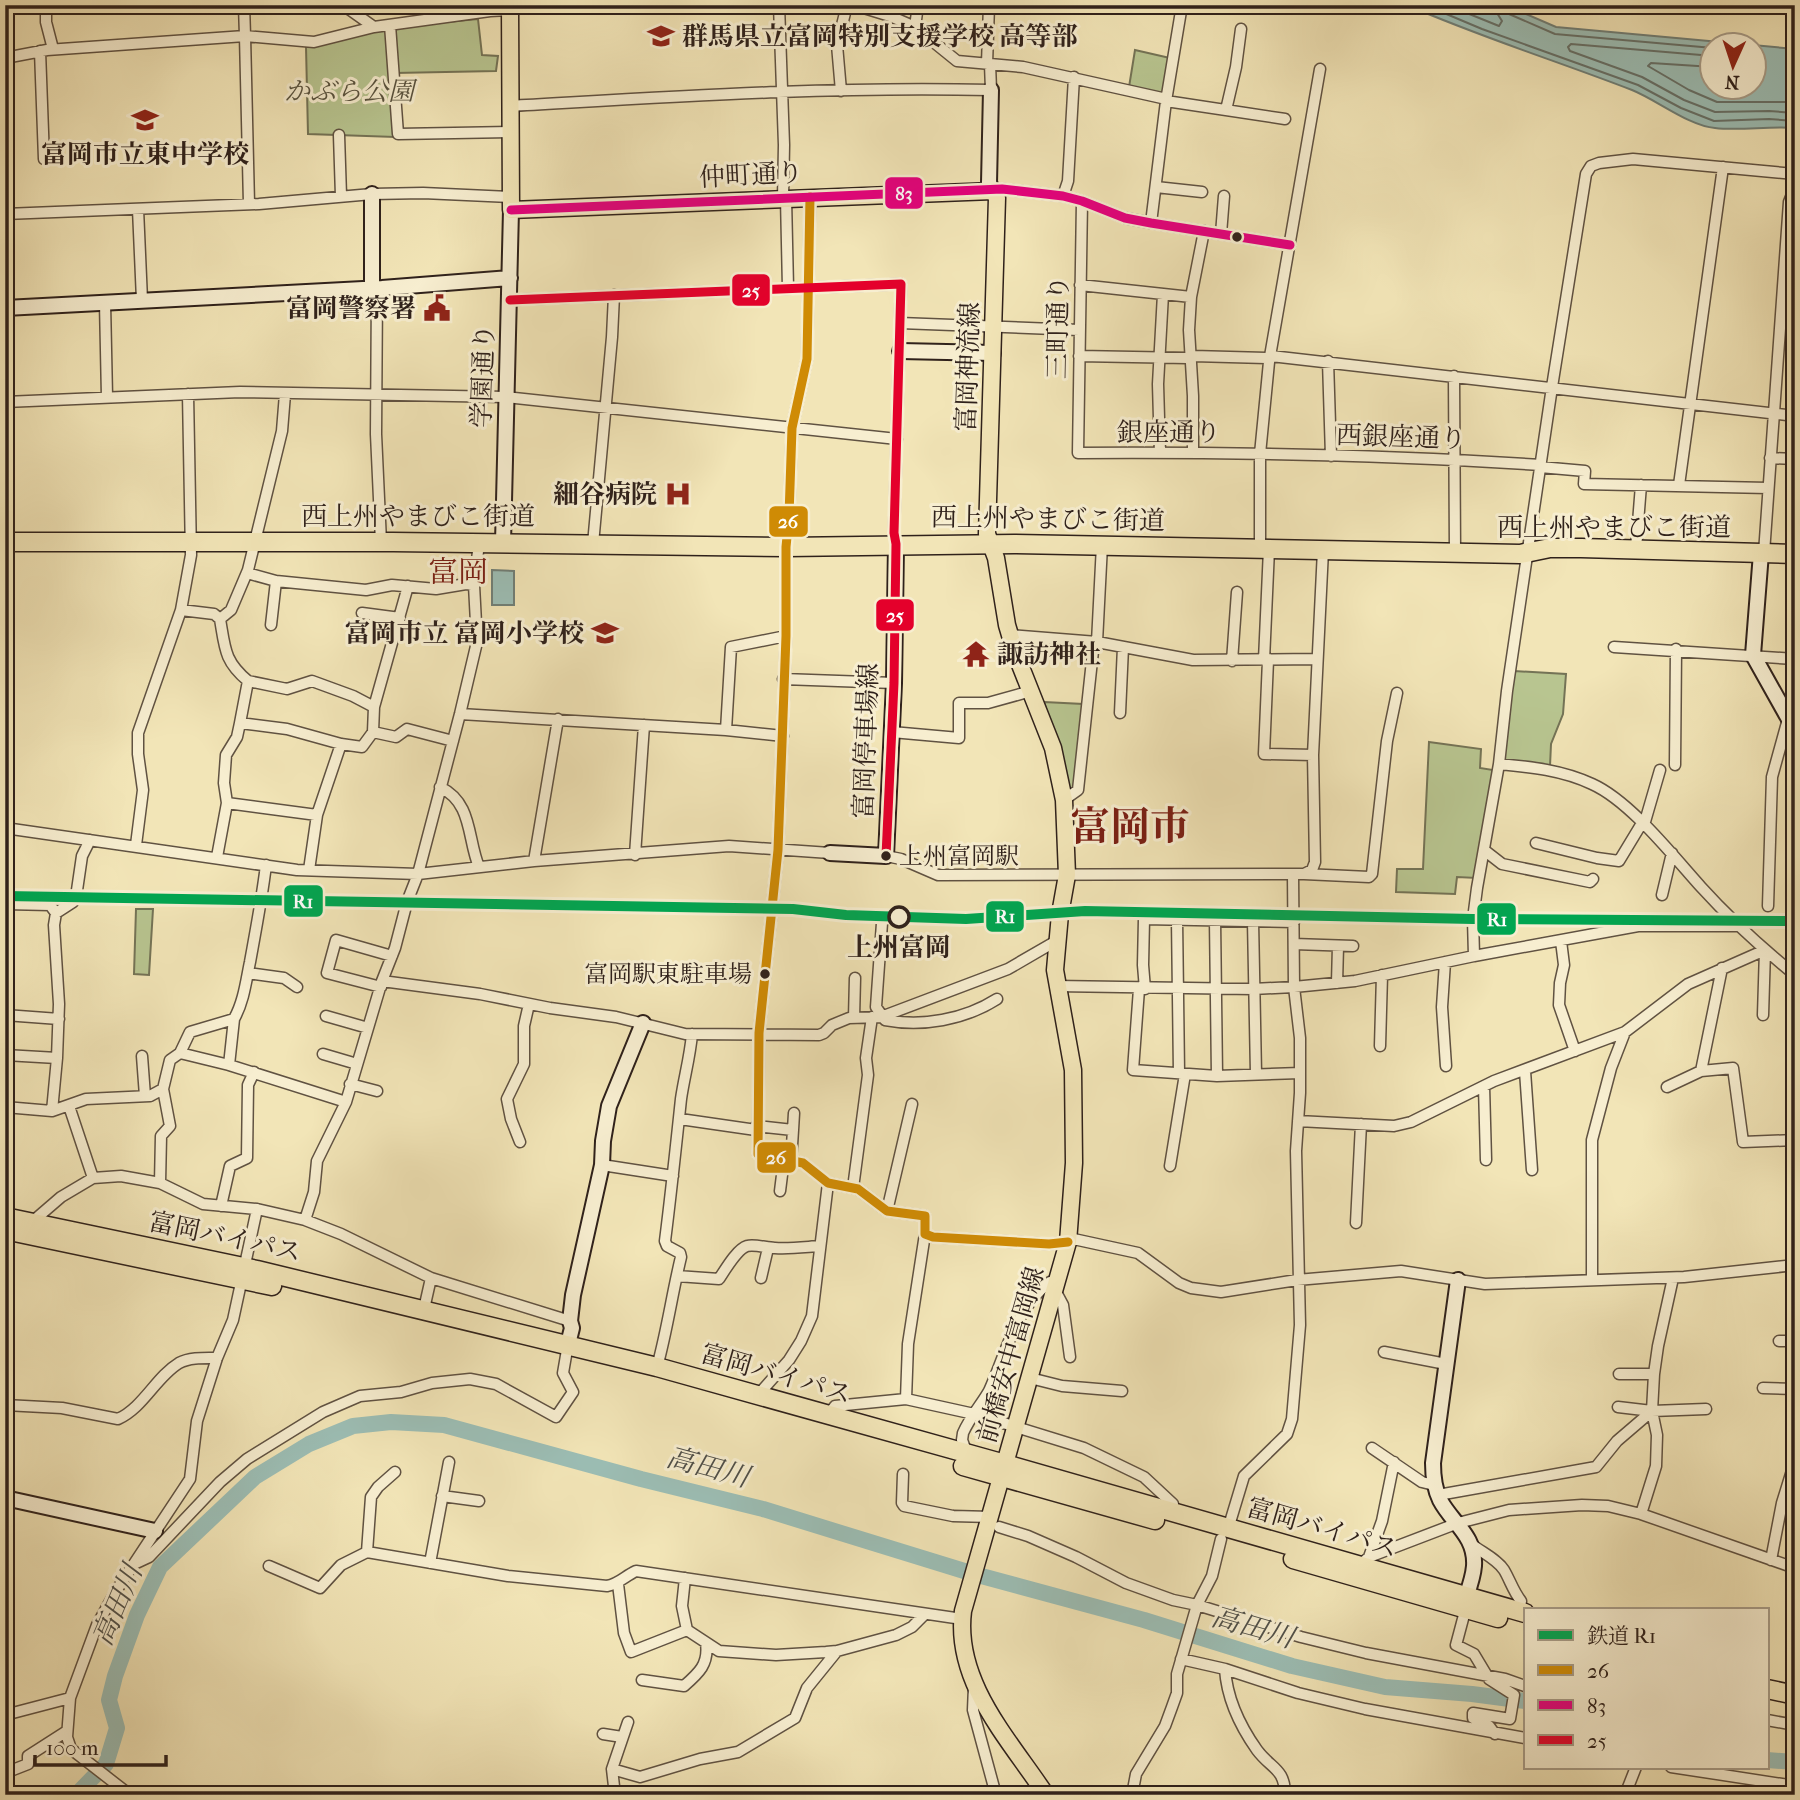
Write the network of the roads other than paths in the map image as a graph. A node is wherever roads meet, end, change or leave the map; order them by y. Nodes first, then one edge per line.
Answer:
1 (46, 5) edge
2 (244, 5) edge
3 (343, 5) edge
4 (439, 5) edge
5 (779, 5) edge
6 (847, 5) edge
7 (854, 5) edge
8 (918, 5) edge
9 (989, 5) edge
10 (1182, 5) edge
11 (488, 8) edge
12 (510, 8) edge
13 (440, 19) junction
14 (390, 25) junction
15 (374, 27) junction
16 (915, 27) junction
17 (1241, 29) dead end
18 (245, 36) junction
19 (53, 49) junction
20 (40, 51) junction
21 (5, 58) edge
22 (989, 64) junction
23 (1320, 69) dead end
24 (1074, 77) junction
25 (990, 90) junction
26 (841, 91) junction
27 (781, 92) junction
28 (1166, 101) junction
29 (510, 106) junction
30 (1226, 110) junction
31 (1285, 119) dead end
32 (510, 132) junction
33 (339, 135) dead end
34 (44, 159) dead end
35 (1723, 167) junction
36 (1795, 174) edge
37 (1156, 187) junction
38 (1795, 187) edge
39 (993, 191) junction
40 (1202, 192) dead end
41 (372, 194) junction
42 (341, 196) junction
43 (1224, 196) dead end
44 (810, 197) junction
45 (1063, 197) junction
46 (785, 198) junction
47 (1082, 201) junction
48 (249, 204) junction
49 (511, 204) junction
50 (138, 209) junction
51 (5, 214) edge
52 (1152, 223) junction
53 (1204, 231) junction
54 (1221, 234) junction
55 (1290, 245) junction
56 (510, 278) junction
57 (1080, 285) junction
58 (810, 287) junction
59 (374, 288) junction
60 (788, 288) junction
61 (1163, 294) junction
62 (614, 295) junction
63 (1191, 297) junction
64 (510, 299) junction
65 (142, 300) junction
66 (105, 303) junction
67 (5, 308) edge
68 (900, 323) junction
69 (994, 326) junction
70 (1079, 330) junction
71 (900, 351) junction
72 (993, 353) junction
73 (1079, 356) junction
74 (1270, 356) junction
75 (1189, 357) junction
76 (1159, 358) junction
77 (1328, 360) junction
78 (1454, 376) junction
79 (1552, 387) junction
80 (188, 394) junction
81 (285, 394) junction
82 (378, 396) junction
83 (107, 397) junction
84 (506, 397) junction
85 (5, 402) edge
86 (1689, 405) junction
87 (605, 407) junction
88 (1773, 414) junction
89 (1795, 416) edge
90 (792, 428) junction
91 (897, 439) junction
92 (1078, 453) joint
93 (1160, 453) junction
94 (1193, 453) junction
95 (1260, 454) junction
96 (1331, 456) junction
97 (1770, 458) junction
98 (1455, 459) junction
99 (1795, 459) edge
100 (1541, 466) junction
101 (1641, 485) junction
102 (1679, 485) junction
103 (1768, 488) junction
104 (192, 541) junction
105 (256, 541) junction
106 (5, 542) edge
107 (382, 542) junction
108 (479, 543) junction
109 (503, 543) junction
110 (593, 544) junction
111 (896, 544) junction
112 (991, 544) junction
113 (1102, 545) junction
114 (786, 547) junction
115 (1636, 548) junction
116 (1265, 549) junction
117 (1323, 550) junction
118 (1529, 552) junction
119 (1455, 553) junction
120 (1763, 553) junction
121 (1795, 554) edge
122 (247, 573) junction
123 (276, 581) junction
124 (474, 585) junction
125 (408, 586) junction
126 (1237, 592) dead end
127 (181, 610) junction
128 (362, 612) dead end
129 (400, 618) junction
130 (220, 619) junction
131 (271, 625) dead end
132 (1010, 635) junction
133 (786, 636) junction
134 (1096, 642) junction
135 (1123, 647) junction
136 (1614, 647) dead end
137 (1676, 649) junction
138 (5, 650) edge
139 (1752, 655) junction
140 (1317, 659) junction
141 (1795, 659) edge
142 (1266, 660) junction
143 (1232, 661) junction
144 (783, 679) junction
145 (248, 681) junction
146 (894, 683) junction
147 (1031, 691) junction
148 (1397, 693) dead end
149 (374, 707) junction
150 (1120, 713) dead end
151 (460, 714) junction
152 (558, 719) junction
153 (240, 723) junction
154 (644, 725) junction
155 (1792, 725) edge
156 (726, 730) junction
157 (373, 732) junction
158 (892, 732) junction
159 (783, 736) junction
160 (453, 741) junction
161 (341, 744) junction
162 (1313, 755) junction
163 (1499, 764) junction
164 (1675, 765) dead end
165 (1660, 770) dead end
166 (5, 785) edge
167 (440, 787) junction
168 (1064, 800) junction
169 (227, 803) junction
170 (317, 815) junction
171 (1643, 824) junction
172 (5, 828) edge
173 (90, 840) junction
174 (1536, 843) dead end
175 (136, 845) junction
176 (778, 850) junction
177 (1485, 850) junction
178 (830, 853) joint
179 (1672, 853) junction
180 (635, 855) junction
181 (886, 856) junction
182 (217, 857) junction
183 (534, 861) junction
184 (266, 865) junction
185 (479, 867) junction
186 (309, 870) junction
187 (418, 874) junction
188 (1067, 874) junction
189 (1298, 874) junction
190 (1593, 879) dead end
191 (1662, 895) dead end
192 (5, 904) edge
193 (1768, 906) dead end
194 (56, 913) junction
195 (1177, 919) junction
196 (1215, 920) junction
197 (1253, 921) junction
198 (1294, 922) junction
199 (882, 923) dead end
200 (1739, 926) junction
201 (1058, 940) junction
202 (1561, 942) junction
203 (1294, 944) junction
204 (1338, 946) junction
205 (1353, 946) dead end
206 (1765, 950) junction
207 (392, 956) junction
208 (1474, 956) junction
209 (1445, 962) junction
210 (1722, 968) junction
211 (248, 973) junction
212 (1382, 975) junction
213 (1795, 975) edge
214 (855, 978) dead end
215 (1337, 983) junction
216 (381, 984) junction
217 (1056, 986) junction
218 (297, 987) dead end
219 (1294, 987) junction
220 (1178, 988) junction
221 (1215, 988) junction
222 (1142, 989) junction
223 (1253, 989) junction
224 (997, 999) dead end
225 (529, 1004) junction
226 (5, 1015) edge
227 (1763, 1015) dead end
228 (326, 1016) dead end
229 (876, 1017) junction
230 (854, 1018) junction
231 (59, 1019) junction
232 (234, 1019) junction
233 (643, 1023) junction
234 (368, 1028) junction
235 (1625, 1032) junction
236 (759, 1033) junction
237 (692, 1034) junction
238 (1380, 1046) dead end
239 (1575, 1051) junction
240 (180, 1053) junction
241 (323, 1054) dead end
242 (5, 1055) edge
243 (142, 1056) dead end
244 (57, 1058) junction
245 (357, 1064) junction
246 (229, 1065) junction
247 (1446, 1066) dead end
248 (1525, 1070) junction
249 (1701, 1071) junction
250 (254, 1072) junction
251 (1182, 1073) junction
252 (1300, 1073) junction
253 (1256, 1074) junction
254 (1217, 1076) junction
255 (351, 1084) junction
256 (1485, 1086) junction
257 (1667, 1087) dead end
258 (163, 1088) junction
259 (377, 1091) dead end
260 (145, 1096) junction
261 (346, 1102) junction
262 (912, 1104) dead end
263 (69, 1106) junction
264 (5, 1107) edge
265 (52, 1111) junction
266 (794, 1113) dead end
267 (680, 1119) junction
268 (1298, 1121) junction
269 (1361, 1124) junction
270 (756, 1128) junction
271 (793, 1130) junction
272 (1795, 1140) edge
273 (520, 1142) dead end
274 (788, 1160) junction
275 (1486, 1160) dead end
276 (602, 1165) junction
277 (1170, 1166) dead end
278 (1532, 1170) dead end
279 (673, 1176) junction
280 (93, 1178) junction
281 (160, 1183) junction
282 (828, 1183) junction
283 (853, 1188) junction
284 (780, 1191) dead end
285 (221, 1206) junction
286 (257, 1209) junction
287 (887, 1211) junction
288 (5, 1217) edge
289 (305, 1220) junction
290 (31, 1222) junction
291 (1356, 1223) dead end
292 (5, 1230) edge
293 (925, 1234) junction
294 (1069, 1240) junction
295 (820, 1246) junction
296 (768, 1248) junction
297 (1795, 1265) edge
298 (244, 1273) junction
299 (677, 1276) junction
300 (430, 1278) junction
301 (761, 1278) dead end
302 (1673, 1278) junction
303 (1297, 1280) junction
304 (1458, 1280) junction
305 (1592, 1280) junction
306 (1055, 1286) junction
307 (424, 1310) junction
308 (570, 1321) junction
309 (1779, 1341) dead end
310 (1795, 1341) edge
311 (567, 1349) junction
312 (1384, 1352) dead end
313 (1070, 1357) dead end
314 (217, 1358) junction
315 (1446, 1364) junction
316 (657, 1367) junction
317 (1619, 1374) dead end
318 (1654, 1374) junction
319 (1030, 1378) junction
320 (1763, 1388) dead end
321 (1795, 1389) edge
322 (1122, 1391) dead end
323 (758, 1395) junction
324 (906, 1399) junction
325 (5, 1405) edge
326 (1618, 1407) dead end
327 (1706, 1409) dead end
328 (1651, 1411) junction
329 (974, 1414) junction
330 (828, 1415) junction
331 (1017, 1427) junction
332 (1372, 1448) dead end
333 (968, 1455) junction
334 (1795, 1461) edge
335 (449, 1462) dead end
336 (1394, 1462) junction
337 (1004, 1471) junction
338 (395, 1472) dead end
339 (903, 1474) dead end
340 (1792, 1476) edge
341 (1436, 1490) junction
342 (442, 1496) junction
343 (5, 1498) edge
344 (479, 1501) dead end
345 (1171, 1512) junction
346 (1641, 1514) junction
347 (993, 1522) junction
348 (1458, 1523) junction
349 (155, 1531) junction
350 (1224, 1534) junction
351 (1471, 1544) junction
352 (367, 1552) junction
353 (1771, 1560) junction
354 (1365, 1561) junction
355 (430, 1563) junction
356 (133, 1564) junction
357 (269, 1566) dead end
358 (1795, 1568) edge
359 (684, 1578) junction
360 (618, 1584) junction
361 (1464, 1602) junction
362 (1197, 1605) junction
363 (924, 1615) junction
364 (963, 1615) junction
365 (1523, 1617) edge
366 (687, 1630) junction
367 (706, 1643) junction
368 (837, 1651) junction
369 (1181, 1659) junction
370 (1225, 1670) junction
371 (1487, 1677) junction
372 (1769, 1678) edge
373 (642, 1680) dead end
374 (1795, 1684) edge
375 (974, 1685) junction
376 (1524, 1686) edge
377 (1769, 1689) edge
378 (1795, 1695) edge
379 (70, 1698) junction
380 (5, 1715) edge
381 (1769, 1720) edge
382 (628, 1722) dead end
383 (1795, 1725) edge
384 (67, 1731) junction
385 (603, 1734) dead end
386 (1495, 1734) junction
387 (622, 1737) junction
388 (1524, 1738) edge
389 (612, 1769) junction
390 (1635, 1769) edge
391 (1684, 1769) edge
392 (5, 1773) edge
393 (1795, 1786) edge
394 (130, 1795) edge
395 (615, 1795) edge
396 (996, 1795) edge
397 (1046, 1795) edge
398 (1132, 1795) edge
399 (1284, 1795) edge
400 (1625, 1795) edge

1 - 19 street
2 - 18 street
3 - 15 street
4 - 13 street
5 - 27 street
6 - 26 street
7 - 16 street
8 - 16 street
9 - 22 street
10 - 28 street
11 - 12 street
11 - 13 street
12 - 29 main road
13 - 14 street
14 - 15 street
14 - 32 street
15 - 18 street
16 - 22 street
17 - 30 street
18 - 19 street
18 - 48 street
19 - 20 street
20 - 21 street
20 - 34 street
22 - 24 street
22 - 25 street
23 - 55 street
24 - 28 street
24 - 45 street
25 - 26 street
25 - 39 street
26 - 27 street
27 - 29 street
27 - 46 street
28 - 30 street
28 - 37 street
29 - 32 main road
30 - 31 street
32 - 49 main road
33 - 42 street
35 - 36 street
35 - 79 street
35 - 86 street
37 - 40 street
37 - 52 street
38 - 88 street
39 - 44 main road, 仲町通り
39 - 45 street
39 - 69 main road, 富岡神流線
41 - 42 street
41 - 49 street
41 - 59 street
42 - 48 street
43 - 54 street
44 - 46 main road, 仲町通り
44 - 58 street
45 - 47 street
46 - 49 main road, 仲町通り
46 - 60 street
47 - 52 street
47 - 57 street, 三町通り
48 - 50 street
49 - 56 street, 学園通り
50 - 51 street
50 - 65 street
52 - 53 street
53 - 54 street
53 - 63 street
54 - 55 street
55 - 74 street
56 - 59 street
56 - 64 street, 学園通り
57 - 61 street
57 - 70 street, 三町通り
58 - 60 street
58 - 68 street
58 - 90 street
59 - 65 street
59 - 82 street
60 - 62 street
61 - 63 street
61 - 76 street
62 - 64 street
62 - 87 street
63 - 75 street
64 - 84 street, 学園通り
65 - 66 street
66 - 67 street
66 - 83 street
68 - 69 street
68 - 71 street
69 - 70 street
69 - 72 main road, 富岡神流線
70 - 73 street, 三町通り
71 - 72 street
71 - 91 street
72 - 112 main road, 富岡神流線
73 - 76 street
73 - 92 street, 三町通り
74 - 75 street
74 - 77 street
74 - 95 street
75 - 76 street
75 - 94 street
76 - 93 street
77 - 78 street
77 - 96 street
78 - 79 street
78 - 98 street
79 - 86 street
79 - 100 street
80 - 81 street
80 - 83 street
80 - 104 street
81 - 82 street
81 - 105 street
82 - 84 street
82 - 107 street
83 - 85 street
84 - 87 street
84 - 109 street, 学園通り
86 - 88 street
86 - 102 street
87 - 90 street
87 - 110 street
88 - 89 street
88 - 97 street
90 - 91 street
90 - 114 street
91 - 111 street
92 - 93 street, 銀座通り
93 - 94 street, 銀座通り
94 - 95 street, 銀座通り
95 - 96 street, 西銀座通り
95 - 116 street
96 - 98 street, 西銀座通り
97 - 99 street
97 - 103 street
98 - 100 street, 西銀座通り
98 - 119 street
100 - 101 street, 西銀座通り
100 - 118 street
101 - 102 street
101 - 115 street
102 - 103 street
103 - 120 street
104 - 105 highway, 西上州やまびこ街道
104 - 106 highway, 西上州やまびこ街道
104 - 127 street
105 - 107 highway, 西上州やまびこ街道
105 - 122 street
107 - 108 highway, 西上州やまびこ街道
108 - 109 highway, 西上州やまびこ街道
108 - 124 street
109 - 110 highway, 西上州やまびこ街道
110 - 114 highway, 西上州やまびこ街道
111 - 112 highway, 西上州やまびこ街道
111 - 114 highway, 西上州やまびこ街道
111 - 146 street, 富岡停車場線
112 - 113 highway, 西上州やまびこ街道
112 - 132 main road, 前橋安中富岡線
113 - 116 highway, 西上州やまびこ街道
113 - 134 street
114 - 133 street
115 - 118 highway, 西上州やまびこ街道
115 - 120 highway, 西上州やまびこ街道
116 - 117 highway, 西上州やまびこ街道
116 - 142 street
117 - 119 highway, 西上州やまびこ街道
117 - 140 street
118 - 119 highway, 西上州やまびこ街道
118 - 163 street
120 - 121 highway, 西上州やまびこ街道
120 - 139 street
122 - 123 street
122 - 130 street
123 - 125 street
123 - 131 street
124 - 125 street
124 - 151 street
125 - 129 street
126 - 143 street
127 - 130 street
127 - 175 street
128 - 129 street
129 - 149 street
130 - 145 street
132 - 134 street
132 - 147 main road, 前橋安中富岡線
133 - 144 street
133 - 156 street
134 - 135 street
134 - 168 street
135 - 143 street
135 - 150 street
136 - 137 street
137 - 139 street
137 - 164 street
138 - 166 street
139 - 141 street
139 - 155 street
140 - 142 street
140 - 162 street
142 - 143 street
142 - 162 street
144 - 146 street
144 - 159 street
145 - 149 street
145 - 153 street
146 - 158 street, 富岡停車場線
147 - 158 street
147 - 168 main road, 前橋安中富岡線
148 - 189 street
149 - 157 street
151 - 152 street
151 - 160 street
152 - 154 street
152 - 183 street
153 - 161 street
153 - 169 street
154 - 156 street
154 - 180 street
155 - 193 street
156 - 159 street
157 - 160 street
157 - 161 street
158 - 181 street, 富岡停車場線
159 - 176 street
160 - 167 street
161 - 170 street
162 - 189 street
163 - 171 street
163 - 177 street
165 - 171 street
167 - 185 street
167 - 187 street
168 - 188 main road, 前橋安中富岡線
169 - 170 street
169 - 182 street
170 - 186 street
171 - 174 street
171 - 179 street
172 - 173 street
173 - 175 street
173 - 194 street
175 - 182 street
176 - 178 street
176 - 180 street
176 - 236 street
177 - 190 street
177 - 208 street
178 - 181 street
179 - 191 street
179 - 200 street
180 - 183 street
181 - 188 street
182 - 184 street
183 - 185 street
184 - 186 street
184 - 211 street
185 - 187 street
186 - 187 street
187 - 207 street
188 - 189 street
188 - 201 main road, 前橋安中富岡線
189 - 198 street
192 - 194 street
194 - 231 street
195 - 196 street
195 - 220 street
195 - 222 street
196 - 197 street
196 - 221 street
197 - 198 street
197 - 223 street
198 - 203 street
199 - 229 street
200 - 202 street
200 - 206 street
201 - 217 main road, 前橋安中富岡線
201 - 229 street
202 - 208 street
202 - 239 street
203 - 204 street
203 - 219 street
204 - 205 street
204 - 215 street
206 - 210 street
206 - 213 street
206 - 227 street
207 - 216 street
207 - 216 street
208 - 209 street
209 - 212 street
209 - 247 street
210 - 235 street
210 - 249 street
211 - 218 street
211 - 232 street
212 - 215 street
212 - 238 street
214 - 230 street
215 - 219 street
216 - 225 street
216 - 234 street
217 - 222 street
217 - 294 main road, 前橋安中富岡線
219 - 223 street
219 - 252 street
220 - 221 street
220 - 222 street
220 - 251 street
221 - 223 street
221 - 254 street
222 - 251 street
223 - 253 street
224 - 229 street
225 - 233 street
225 - 273 street
226 - 231 street
228 - 234 street
229 - 230 street
229 - 283 street
230 - 236 street
231 - 244 street
232 - 240 street
232 - 246 street
233 - 237 street
233 - 276 street
234 - 245 street
235 - 239 street
235 - 305 street
236 - 237 street
236 - 270 street
237 - 267 street
239 - 248 street
240 - 246 street
240 - 258 street
241 - 245 street
242 - 244 street
243 - 260 street
244 - 265 street
245 - 255 street
246 - 250 street
248 - 256 street
248 - 278 street
249 - 257 street
249 - 272 street
250 - 261 street
250 - 285 street
251 - 254 street
251 - 277 street
252 - 253 street
252 - 268 street
253 - 254 street
255 - 259 street
255 - 261 street
256 - 269 street
256 - 275 street
258 - 260 street
258 - 281 street
260 - 263 street
261 - 289 street
262 - 287 street
263 - 265 street
263 - 280 street
264 - 265 street
266 - 271 street
267 - 270 street
267 - 279 street
268 - 269 street
268 - 303 street
269 - 291 street
270 - 271 street
270 - 274 street
271 - 274 street
274 - 282 street
274 - 284 street
276 - 279 street
276 - 308 street
279 - 299 street
280 - 281 street
280 - 290 street
281 - 285 street
282 - 283 street
282 - 295 street
283 - 287 street
285 - 286 street
286 - 289 street
286 - 298 street
287 - 293 street
288 - 290 highway, 富岡バイパス
289 - 300 street
290 - 298 highway, 富岡バイパス
292 - 298 highway, 富岡バイパス
293 - 294 street
293 - 324 street
294 - 303 street
294 - 306 main road, 前橋安中富岡線
295 - 296 street
295 - 323 street
296 - 299 street
296 - 301 street
297 - 302 street
298 - 307 highway, 富岡バイパス
298 - 311 highway, 富岡バイパス
298 - 314 street
299 - 316 street
300 - 307 street
300 - 308 street
302 - 305 street
302 - 318 street
303 - 304 street
303 - 350 street
304 - 305 street
304 - 315 street
306 - 313 street
306 - 319 main road, 前橋安中富岡線
306 - 329 street
307 - 311 highway, 富岡バイパス
308 - 311 street
309 - 310 street
311 - 316 highway, 富岡バイパス
311 - 337 highway, 富岡バイパス
311 - 356 street
312 - 315 street
314 - 325 street
314 - 349 street
315 - 341 street
316 - 323 highway, 富岡バイパス
317 - 318 street
318 - 328 street
319 - 322 street
319 - 331 main road, 前橋安中富岡線
320 - 321 street
323 - 330 highway, 富岡バイパス
324 - 329 street
324 - 330 street
326 - 328 street
327 - 328 street
328 - 341 street
328 - 346 street
329 - 331 street
329 - 333 street
330 - 333 highway, 富岡バイパス
331 - 337 main road, 前橋安中富岡線
331 - 345 street
332 - 336 street
333 - 337 highway, 富岡バイパス
334 - 340 street
335 - 342 street
336 - 341 street
336 - 354 street
337 - 345 highway, 富岡バイパス
337 - 347 main road, 前橋安中富岡線
337 - 350 highway, 富岡バイパス
338 - 352 street
339 - 347 street
340 - 353 street
341 - 348 street
342 - 344 street
342 - 355 street
343 - 349 street
345 - 350 highway, 富岡バイパス
346 - 348 street
346 - 353 street
347 - 362 street
347 - 364 main road, 前橋安中富岡線
348 - 351 street
348 - 354 street
349 - 356 street
350 - 354 highway, 富岡バイパス
350 - 361 highway, 富岡バイパス
350 - 362 street
351 - 361 street
351 - 365 street
352 - 355 street
352 - 357 street
353 - 358 street
354 - 361 highway, 富岡バイパス
355 - 360 street
356 - 379 street
359 - 360 street
359 - 363 street
359 - 366 street
360 - 366 street
361 - 365 highway, 富岡バイパス
361 - 371 street
362 - 369 street
362 - 371 street
363 - 364 street
363 - 368 street
364 - 375 main road
366 - 367 street
367 - 368 street
367 - 373 street
368 - 389 street
369 - 370 street
369 - 398 street
370 - 386 street
370 - 399 street
371 - 376 street
371 - 386 street
372 - 374 highway
375 - 396 street
375 - 397 main road
377 - 378 highway
379 - 380 street
379 - 384 street
381 - 383 street
382 - 387 street
384 - 392 street
384 - 394 street
385 - 387 street
386 - 388 street
387 - 389 street
389 - 395 street
390 - 400 street
391 - 393 street

